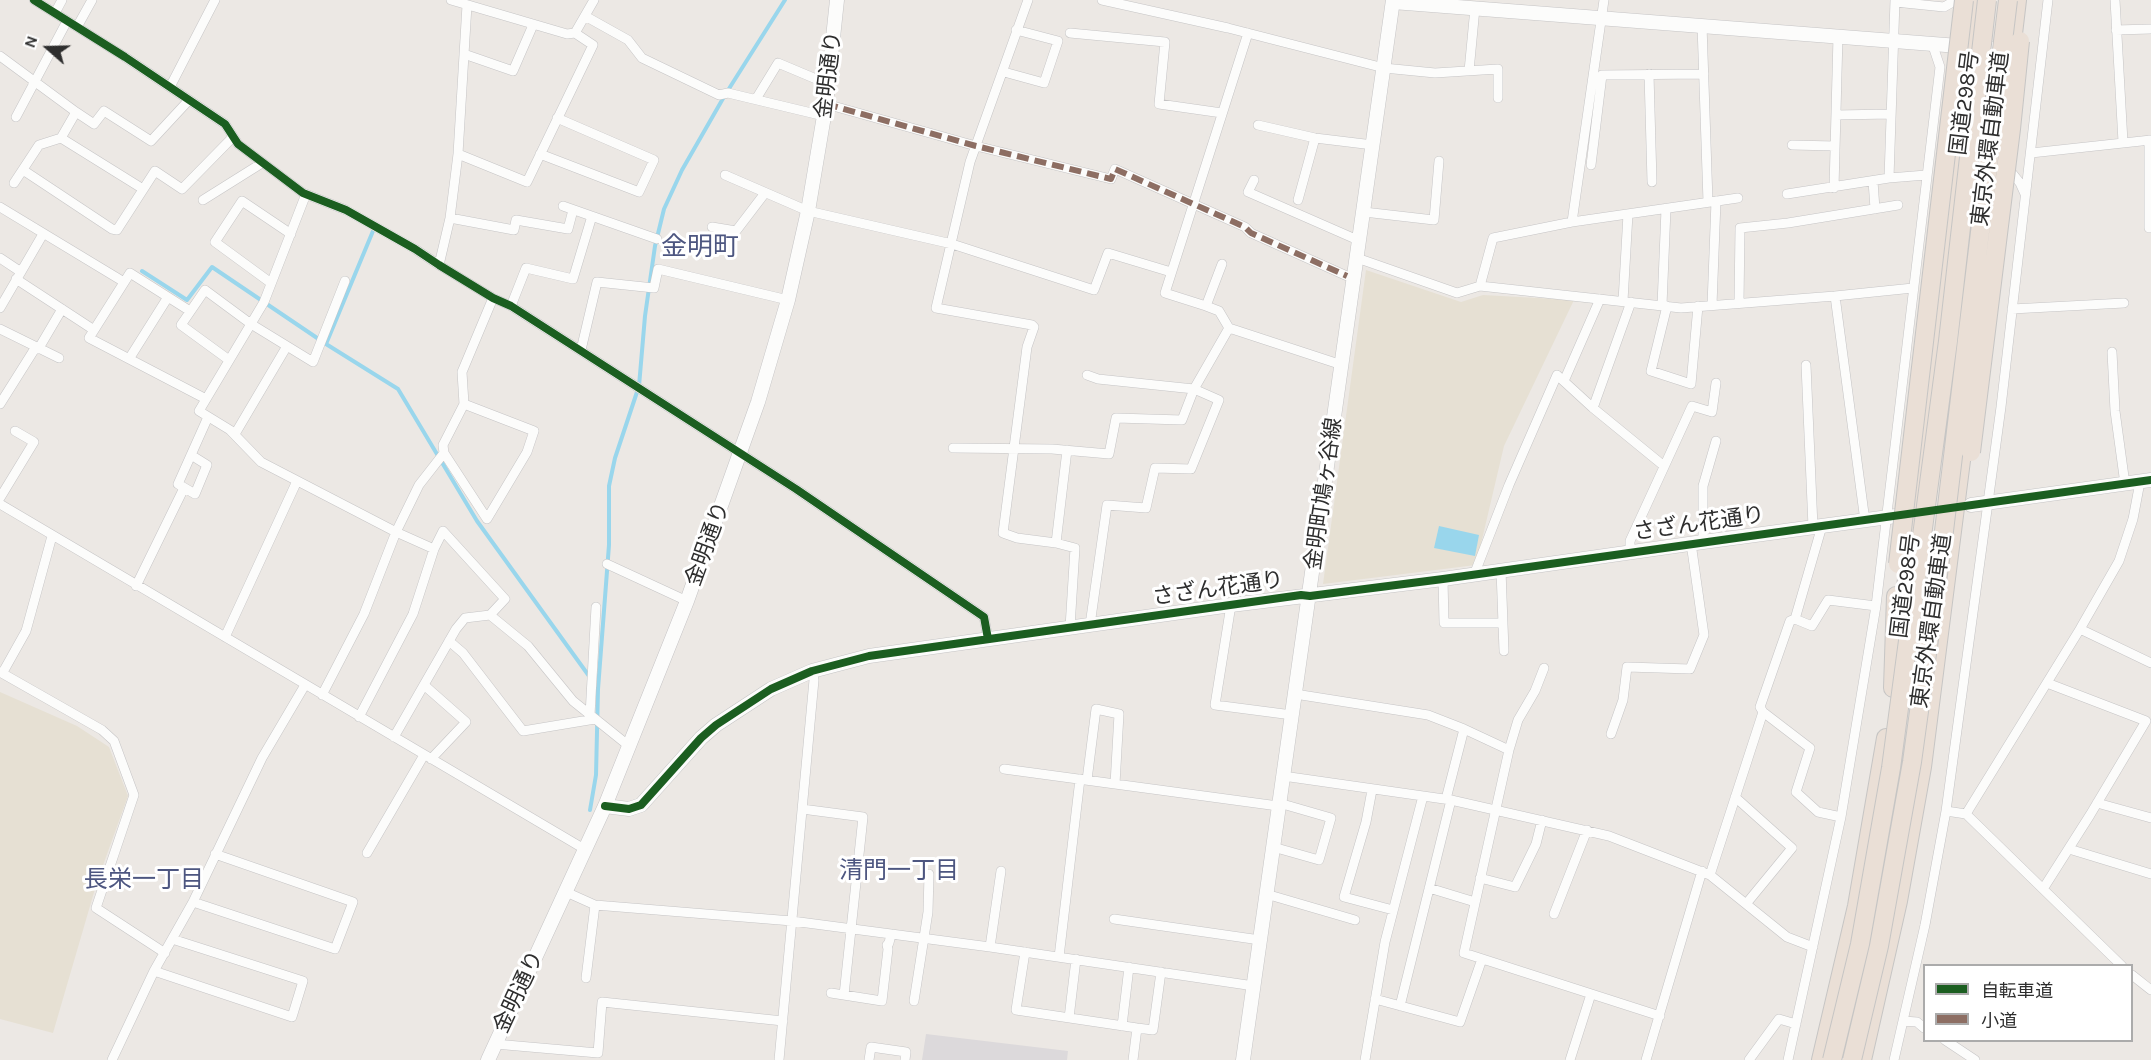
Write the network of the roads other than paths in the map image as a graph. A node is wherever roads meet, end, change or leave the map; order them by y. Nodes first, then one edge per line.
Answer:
1 (34, 0) edge
2 (62, 0) edge
3 (92, 0) edge
4 (215, 0) edge
5 (451, 0) edge
6 (594, 0) edge
7 (837, 0) edge
8 (1028, 0) edge
9 (1102, 0) edge
10 (1604, 0) edge
11 (1951, 0) edge
12 (1964, 0) edge
13 (1977, 0) edge
14 (1987, 0) edge
15 (2008, 0) edge
16 (2017, 0) edge
17 (2022, 0) edge
18 (2048, 0) edge
19 (2115, 0) edge
20 (1393, 1) edge
21 (1895, 1) edge
22 (467, 5) junction
23 (1475, 8) junction
24 (55, 13) junction
25 (585, 16) junction
26 (1602, 17) junction
27 (67, 21) junction
28 (533, 25) junction
29 (1702, 25) junction
30 (77, 27) junction
31 (2151, 29) edge
32 (1016, 30) junction
33 (2116, 30) junction
34 (575, 33) junction
35 (1070, 33) dead end
36 (1248, 33) junction
37 (1838, 36) junction
38 (1894, 40) junction
39 (1932, 43) junction
40 (1971, 46) junction
41 (2011, 50) junction
42 (464, 54) junction
43 (0, 56) edge
44 (1384, 68) junction
45 (1469, 71) junction
46 (1004, 72) junction
47 (1649, 74) junction
48 (1704, 74) junction
49 (34, 83) junction
50 (828, 84) junction
51 (171, 87) junction
52 (1498, 98) dead end
53 (756, 99) junction
54 (189, 100) junction
55 (825, 110) junction
56 (76, 112) junction
57 (1222, 113) junction
58 (1891, 114) junction
59 (1836, 115) junction
60 (1963, 115) junction
61 (15, 117) dead end
62 (557, 118) junction
63 (1258, 125) dead end
64 (233, 137) junction
65 (61, 138) junction
66 (1315, 138) junction
67 (1932, 139) junction
68 (2150, 140) edge
69 (2123, 142) junction
70 (1373, 145) junction
71 (1792, 145) dead end
72 (976, 146) junction
73 (1835, 146) junction
74 (2031, 153) junction
75 (458, 154) junction
76 (540, 154) junction
77 (1998, 158) junction
78 (1439, 161) dead end
79 (262, 163) junction
80 (1591, 165) dead end
81 (23, 170) junction
82 (725, 175) dead end
83 (1926, 175) junction
84 (1889, 178) junction
85 (1254, 180) dead end
86 (1873, 181) junction
87 (1652, 182) dead end
88 (14, 183) dead end
89 (1834, 188) junction
90 (143, 189) junction
91 (765, 193) junction
92 (306, 194) junction
93 (1787, 194) dead end
94 (2025, 194) junction
95 (1738, 198) dead end
96 (203, 200) dead end
97 (1298, 200) dead end
98 (1712, 202) junction
99 (1193, 204) junction
100 (1898, 205) dead end
101 (0, 207) edge
102 (1666, 208) junction
103 (1875, 209) junction
104 (808, 211) junction
105 (1364, 212) junction
106 (1628, 214) junction
107 (592, 216) junction
108 (450, 218) junction
109 (1572, 222) junction
110 (712, 226) dead end
111 (2151, 228) edge
112 (43, 234) junction
113 (291, 234) junction
114 (657, 239) dead end
115 (1360, 241) junction
116 (952, 244) junction
117 (0, 258) edge
118 (1357, 258) junction
119 (1221, 264) dead end
120 (439, 266) junction
121 (1171, 272) junction
122 (19, 276) junction
123 (1347, 276) dead end
124 (345, 281) dead end
125 (124, 282) junction
126 (271, 283) junction
127 (1480, 286) junction
128 (1913, 288) junction
129 (1835, 296) junction
130 (168, 297) junction
131 (493, 298) junction
132 (1600, 299) junction
133 (788, 300) junction
134 (1627, 302) junction
135 (1740, 303) junction
136 (2124, 303) dead end
137 (1712, 305) junction
138 (511, 306) junction
139 (1206, 306) junction
140 (1665, 306) junction
141 (1698, 306) junction
142 (0, 308) edge
143 (62, 309) junction
144 (2012, 309) junction
145 (190, 311) junction
146 (251, 324) junction
147 (1228, 328) junction
148 (0, 329) edge
149 (94, 330) junction
150 (287, 346) junction
151 (39, 348) junction
152 (581, 350) junction
153 (2112, 352) dead end
154 (59, 358) dead end
155 (129, 358) junction
156 (229, 360) junction
157 (1342, 365) junction
158 (1806, 365) dead end
159 (1087, 375) dead end
160 (1564, 381) junction
161 (1716, 383) dead end
162 (1194, 389) junction
163 (206, 399) junction
164 (0, 404) edge
165 (464, 404) junction
166 (1593, 408) junction
167 (208, 417) junction
168 (15, 431) dead end
169 (235, 434) junction
170 (1716, 441) dead end
171 (953, 448) dead end
172 (1014, 448) junction
173 (1067, 450) junction
174 (444, 453) junction
175 (741, 454) junction
176 (191, 455) junction
177 (1664, 466) junction
178 (297, 481) junction
179 (2146, 481) edge
180 (2125, 484) junction
181 (184, 488) junction
182 (0, 498) edge
183 (1988, 502) junction
184 (0, 504) edge
185 (1971, 505) dead end
186 (1891, 517) junction
187 (1865, 521) junction
188 (1817, 527) junction
189 (396, 532) junction
190 (52, 536) junction
191 (1697, 542) junction
192 (1056, 543) junction
193 (434, 549) junction
194 (1630, 552) junction
195 (1950, 560) junction
196 (608, 564) dead end
197 (1500, 570) junction
198 (1474, 574) junction
199 (1443, 579) junction
200 (136, 586) junction
201 (1310, 596) junction
202 (687, 601) junction
203 (1231, 604) junction
204 (1875, 606) junction
205 (596, 607) dead end
206 (490, 615) junction
207 (1795, 619) junction
208 (1503, 623) junction
209 (1090, 625) junction
210 (1070, 627) junction
211 (2080, 629) junction
212 (225, 637) junction
213 (988, 639) junction
214 (449, 641) junction
215 (1504, 651) dead end
216 (2151, 663) edge
217 (1544, 668) dead end
218 (812, 671) junction
219 (1, 672) edge
220 (2047, 683) junction
221 (305, 685) junction
222 (424, 685) junction
223 (1893, 687) junction
224 (1294, 694) junction
225 (322, 695) junction
226 (1763, 712) junction
227 (1292, 715) junction
228 (359, 717) junction
229 (593, 717) junction
230 (1464, 729) junction
231 (1611, 734) dead end
232 (394, 737) junction
233 (628, 746) junction
234 (1509, 750) junction
235 (428, 757) junction
236 (1883, 760) junction
237 (1922, 767) junction
238 (1004, 768) dead end
239 (1283, 776) junction
240 (1083, 779) junction
241 (1115, 784) junction
242 (1372, 790) junction
243 (1423, 796) junction
244 (1735, 796) junction
245 (1448, 799) junction
246 (2097, 803) junction
247 (1278, 805) junction
248 (604, 806) junction
249 (802, 809) junction
250 (1495, 810) junction
251 (1946, 811) junction
252 (1966, 814) junction
253 (1841, 817) junction
254 (2151, 818) edge
255 (1542, 820) junction
256 (1587, 830) junction
257 (1273, 848) junction
258 (2069, 849) junction
259 (586, 850) junction
260 (367, 852) dead end
261 (215, 854) junction
262 (1001, 871) dead end
263 (1706, 873) junction
264 (929, 874) dead end
265 (2151, 874) edge
266 (1480, 878) junction
267 (1429, 888) junction
268 (2043, 889) junction
269 (566, 892) junction
270 (1266, 894) junction
271 (193, 902) junction
272 (1475, 902) junction
273 (1746, 904) junction
274 (595, 905) junction
275 (1393, 910) junction
276 (1554, 914) dead end
277 (1114, 919) dead end
278 (1355, 920) dead end
279 (792, 921) junction
280 (852, 929) junction
281 (891, 934) junction
282 (172, 939) junction
283 (924, 939) junction
284 (1260, 940) junction
285 (990, 947) junction
286 (1814, 947) junction
287 (1025, 952) junction
288 (165, 953) junction
289 (1059, 957) junction
290 (1076, 959) junction
291 (1482, 959) junction
292 (2120, 964) edge
293 (1129, 967) junction
294 (154, 971) junction
295 (1161, 972) junction
296 (2133, 976) edge
297 (586, 978) dead end
298 (1254, 986) junction
299 (2151, 990) edge
300 (831, 993) dead end
301 (1591, 994) junction
302 (844, 995) junction
303 (1375, 999) junction
304 (914, 1001) dead end
305 (1400, 1005) junction
306 (1660, 1016) junction
307 (1069, 1018) junction
308 (783, 1021) junction
309 (1903, 1021) junction
310 (1797, 1024) junction
311 (1122, 1026) junction
312 (1923, 1027) edge
313 (1137, 1028) junction
314 (1947, 1042) edge
315 (495, 1044) junction
316 (112, 1060) edge
317 (488, 1060) edge
318 (779, 1060) edge
319 (869, 1060) edge
320 (904, 1060) edge
321 (1133, 1060) edge
322 (1243, 1060) edge
323 (1365, 1060) edge
324 (1570, 1060) edge
325 (1646, 1060) edge
326 (1749, 1060) edge
327 (1788, 1060) edge
328 (1813, 1060) edge
329 (1821, 1060) edge
330 (1832, 1060) edge
331 (1852, 1060) edge
332 (1862, 1060) edge
333 (1869, 1060) edge
334 (1894, 1060) edge
335 (1975, 1060) edge

1 - 24 street
2 - 24 street
3 - 30 street
4 - 51 street
5 - 22 street
6 - 25 street
7 - 50 street, 金明通り
8 - 32 street
9 - 36 street
10 - 26 street
11 - 21 street
12 - 223 highway, bridge
13 - 40 highway, 国道298号
14 - 330 highway, 東京外環自動車道, bridge
15 - 331 highway, 東京外環自動車道, bridge
16 - 41 highway, 国道298号
17 - 195 highway, bridge
18 - 74 street
19 - 33 street
20 - 23 street
20 - 44 street, 金明町鳩ヶ谷線
21 - 38 street
22 - 28 street
22 - 42 street
23 - 26 street
23 - 45 street
24 - 27 street
25 - 34 street
25 - 53 street
26 - 29 street
26 - 109 street
27 - 30 street
27 - 49 street
28 - 34 street
28 - 42 street
29 - 37 street
29 - 48 street
30 - 51 street
31 - 33 street
32 - 46 street
32 - 46 street
33 - 69 street
34 - 62 street
35 - 57 street
36 - 44 street
36 - 57 street
37 - 38 street
37 - 59 street
38 - 39 street
38 - 58 street
39 - 40 street
39 - 67 street
40 - 41 street
40 - 60 highway, 国道298号
41 - 77 highway, 国道298号
42 - 75 street
43 - 49 street
44 - 45 street
44 - 70 street, 金明町鳩ヶ谷線
45 - 52 street
46 - 72 street
47 - 48 street
47 - 80 street
47 - 87 street
48 - 98 street
49 - 56 street
49 - 61 street
50 - 53 street
50 - 55 street, 金明通り
51 - 54 street
53 - 55 street
54 - 56 street
54 - 64 street
55 - 72 street
55 - 104 street, 金明通り
56 - 65 street
57 - 99 street
58 - 59 street
58 - 84 street
59 - 73 street
60 - 67 street
60 - 223 highway, 国道298号
62 - 76 street
62 - 76 street
63 - 66 street
64 - 79 street
64 - 90 street
65 - 81 street
65 - 90 street
66 - 70 street
66 - 97 street
67 - 83 street
68 - 69 street
68 - 111 street
69 - 74 street
70 - 105 street, 金明町鳩ヶ谷線
71 - 73 street
72 - 99 street
72 - 116 street
73 - 89 street
74 - 94 street
75 - 76 street
75 - 108 street
77 - 94 street
77 - 195 highway, 国道298号
78 - 105 street
79 - 92 street
79 - 96 street
81 - 88 street
81 - 90 street
82 - 91 street
83 - 84 street
83 - 128 street
84 - 86 street
85 - 115 street
86 - 89 street
86 - 103 street
89 - 93 street
91 - 104 street
91 - 110 street
92 - 113 street
92 - 120 street
94 - 144 street
95 - 98 street
98 - 102 street
98 - 137 street
99 - 121 street
99 - 123 street
100 - 103 street
101 - 112 street
102 - 106 street
102 - 140 street
103 - 135 street
104 - 116 street
104 - 133 street, 金明通り
105 - 115 street, 金明町鳩ヶ谷線
106 - 109 street
106 - 134 street
107 - 108 street
107 - 114 street
107 - 138 street
108 - 120 street
109 - 127 street
112 - 122 street
112 - 125 street
113 - 126 street
113 - 126 street
115 - 118 street, 金明町鳩ヶ谷線
116 - 121 street
116 - 172 street
117 - 122 street
118 - 127 street
118 - 157 street, 金明町鳩ヶ谷線
119 - 139 street
120 - 131 street
121 - 139 street
122 - 142 street
122 - 143 street
124 - 150 street
125 - 130 street
125 - 149 street
126 - 146 street
127 - 132 street
128 - 129 street
128 - 186 street
129 - 135 street
129 - 187 street
130 - 145 street
130 - 155 street
131 - 138 street
131 - 165 street
132 - 134 street
132 - 160 street
133 - 152 street
133 - 175 street, 金明通り
134 - 140 street
134 - 166 street
135 - 137 street
136 - 144 street
137 - 141 street
138 - 152 street
139 - 147 street
140 - 141 street
140 - 141 street
143 - 149 street
143 - 151 street
144 - 183 street
145 - 146 street
145 - 156 street
146 - 150 street
146 - 156 street
147 - 157 street
147 - 162 street
148 - 151 street
149 - 155 street
150 - 169 street
151 - 154 street
151 - 164 street
152 - 175 street
153 - 180 street
155 - 163 street
156 - 163 street
157 - 201 street, 金明町鳩ヶ谷線
158 - 188 street
159 - 162 street
160 - 166 street
160 - 198 street
161 - 177 street
162 - 173 street
162 - 209 street
163 - 167 street
165 - 174 street
165 - 174 street
166 - 177 street
167 - 169 street
167 - 176 street
168 - 182 street
169 - 178 street
170 - 191 street
171 - 172 street
172 - 173 street
172 - 192 street
173 - 192 street
174 - 189 street
175 - 202 street, 金明通り
175 - 213 street
176 - 181 street
176 - 181 street
177 - 194 street
178 - 189 street
178 - 212 street
179 - 180 street
179 - 211 street
180 - 183 street
181 - 200 street
183 - 185 street
183 - 251 street
184 - 190 street
186 - 187 street, さざん花通り
186 - 204 street
187 - 188 street, さざん花通り
188 - 191 street, さざん花通り
188 - 207 street
189 - 193 street
189 - 225 street
190 - 200 street
190 - 219 street
191 - 194 street, さざん花通り
191 - 231 street
192 - 210 street
193 - 206 street
193 - 228 street
194 - 197 street, さざん花通り
195 - 237 highway, 国道298号
196 - 202 street
197 - 198 street, さざん花通り
197 - 208 street
198 - 199 street, さざん花通り
199 - 201 street, さざん花通り
199 - 208 street
200 - 212 street
201 - 203 street, さざん花通り
201 - 224 street, 金明町鳩ヶ谷線
202 - 233 street, 金明通り
203 - 209 street, さざん花通り
203 - 227 street
204 - 207 street
204 - 253 street
205 - 229 street
206 - 214 street
206 - 229 street
207 - 226 street
208 - 215 street
209 - 210 street, さざん花通り
210 - 213 street, さざん花通り
211 - 216 street
211 - 220 street
212 - 221 street
213 - 218 street, さざん花通り
214 - 222 street
214 - 229 street
217 - 234 street
218 - 248 street, さざん花通り
218 - 249 street
219 - 288 street
220 - 246 street
220 - 252 street
221 - 225 street
221 - 261 street
222 - 232 street
222 - 235 street
223 - 236 highway, 国道298号
224 - 227 street, 金明町鳩ヶ谷線
224 - 230 street
225 - 228 street
226 - 244 street
226 - 253 street
227 - 239 street, 金明町鳩ヶ谷線
228 - 232 street
229 - 233 street
230 - 234 street
230 - 245 street
232 - 235 street
233 - 248 street, 金明通り
234 - 250 street
235 - 259 street
235 - 260 street
236 - 328 highway
236 - 329 highway, 国道298号
237 - 332 highway, 国道298号
237 - 333 highway
238 - 240 street
239 - 242 street
239 - 247 street, 金明町鳩ヶ谷線
240 - 241 street
240 - 241 street
240 - 289 street
241 - 247 street
242 - 243 street
242 - 275 street
243 - 245 street
243 - 275 street
244 - 263 street
244 - 273 street
245 - 250 street
245 - 267 street
246 - 254 street
246 - 258 street
247 - 257 street, 金明町鳩ヶ谷線
247 - 257 street
248 - 259 street, 金明通り
249 - 279 street
249 - 280 street
250 - 255 street
250 - 266 street
251 - 252 street
251 - 309 street
252 - 268 street
253 - 286 street
255 - 256 street
255 - 266 street
256 - 263 street
256 - 276 street
257 - 270 street, 金明町鳩ヶ谷線
258 - 265 street
258 - 268 street
259 - 269 street, 金明通り
261 - 271 street
261 - 271 street
262 - 285 street
263 - 273 street
263 - 306 street
264 - 283 street
266 - 272 street
267 - 272 street
267 - 305 street
268 - 292 street
269 - 274 street
269 - 315 street, 金明通り
270 - 278 street
270 - 284 street, 金明町鳩ヶ谷線
271 - 282 street
272 - 291 street
273 - 286 street
274 - 279 street
274 - 297 street
275 - 303 street
277 - 284 street
279 - 280 street
279 - 308 street
280 - 281 street
280 - 302 street
281 - 283 street
281 - 302 street
282 - 288 street
282 - 294 street
283 - 285 street
283 - 304 street
284 - 298 street, 金明町鳩ヶ谷線
285 - 287 street
286 - 310 street
287 - 289 street
287 - 307 street
288 - 294 street
289 - 290 street
290 - 293 street
290 - 307 street
291 - 301 street
291 - 305 street
293 - 295 street
293 - 311 street
294 - 316 street
295 - 298 street
295 - 313 street
296 - 299 street
298 - 322 street, 金明町鳩ヶ谷線
300 - 302 street
301 - 306 street
301 - 324 street
303 - 305 street
303 - 323 street
306 - 325 street
307 - 311 street
308 - 315 street
308 - 318 street
309 - 312 street
309 - 334 street
310 - 326 street
310 - 327 street
311 - 313 street
313 - 321 street
314 - 335 street
315 - 317 street, 金明通り
319 - 320 street

